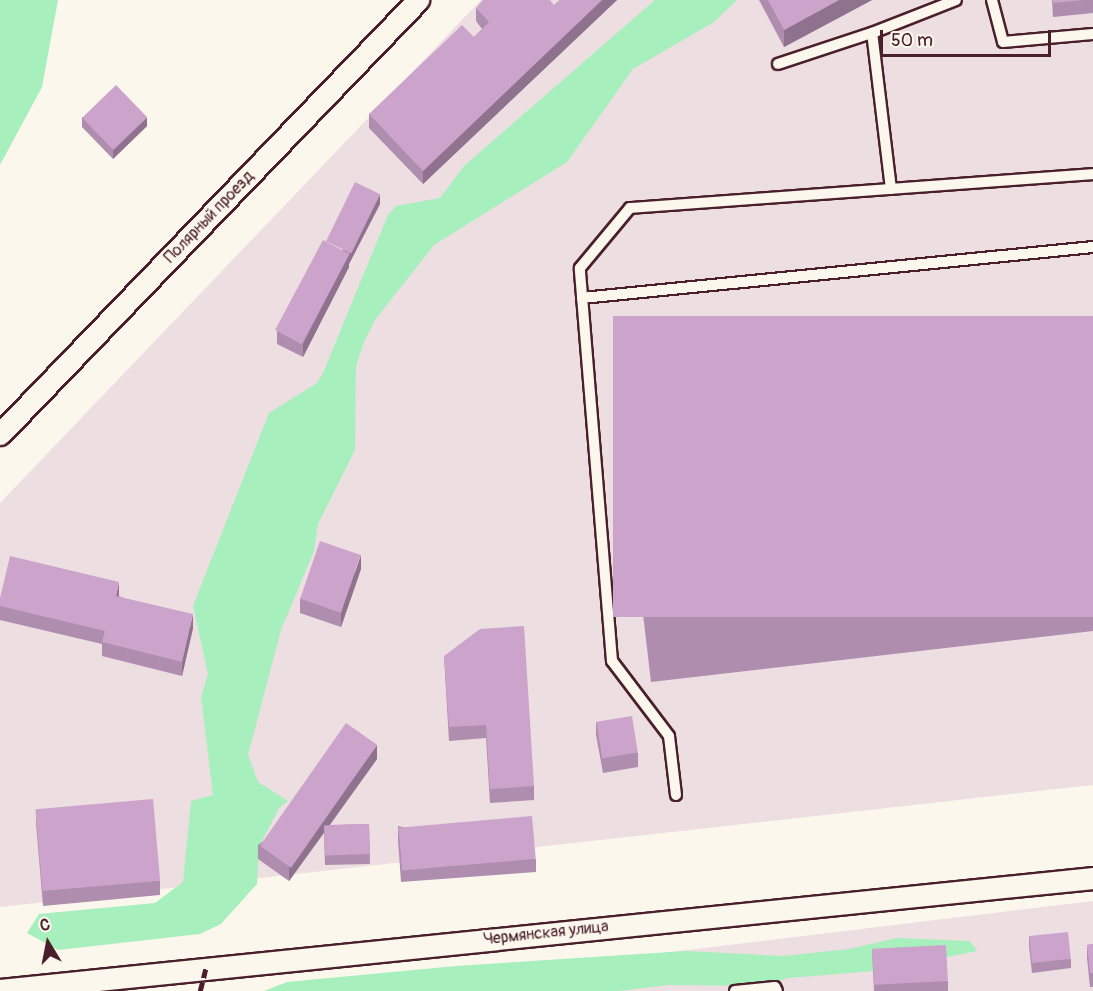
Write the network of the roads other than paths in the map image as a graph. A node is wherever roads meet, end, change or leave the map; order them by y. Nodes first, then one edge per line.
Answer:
1 (418, 0) edge
2 (956, 0) edge
3 (992, 0) edge
4 (872, 33) junction
5 (1093, 34) edge
6 (778, 64) dead end
7 (1093, 174) edge
8 (891, 189) junction
9 (1093, 247) edge
10 (582, 298) junction
11 (0, 434) edge
12 (676, 795) dead end
13 (1093, 878) edge
14 (0, 990) edge
15 (735, 991) edge
16 (777, 991) edge

1 - 11 street, Полярный проезд
2 - 4 lane
3 - 5 lane
4 - 6 lane
4 - 8 lane
7 - 8 lane
8 - 10 lane
9 - 10 lane
10 - 12 lane
13 - 14 street, Чермянская улица
15 - 16 lane

